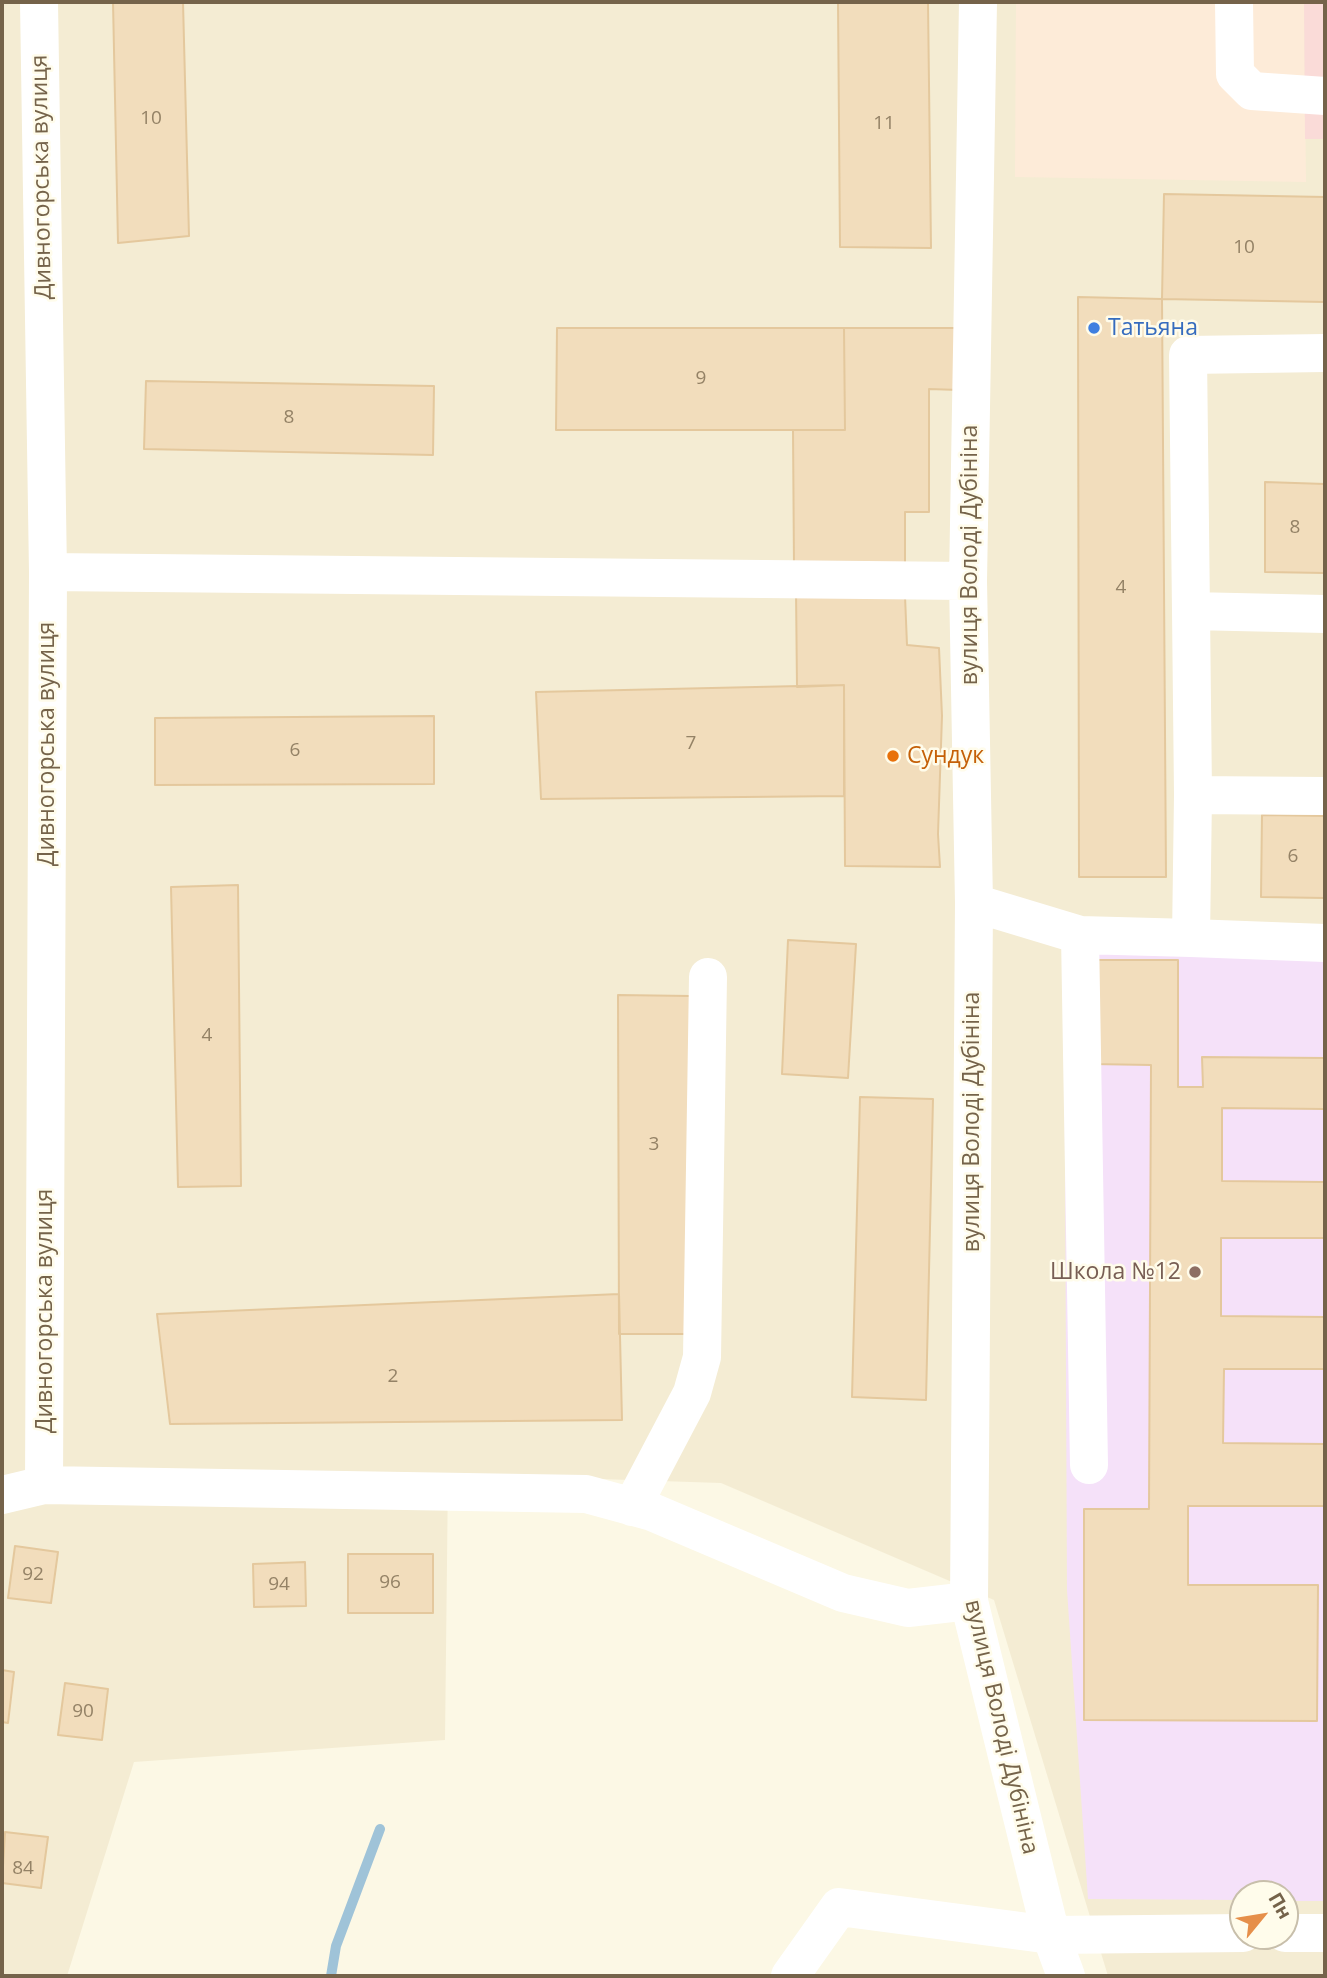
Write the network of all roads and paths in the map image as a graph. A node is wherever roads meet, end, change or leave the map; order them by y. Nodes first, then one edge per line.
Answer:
1 (39, 2) edge
2 (978, 2) edge
3 (1234, 2) edge
4 (1325, 96) edge
5 (1325, 353) edge
6 (48, 572) junction
7 (968, 581) junction
8 (1191, 611) junction
9 (1325, 614) edge
10 (1193, 795) junction
11 (1325, 796) edge
12 (974, 903) junction
13 (1080, 935) junction
14 (1191, 938) junction
15 (1325, 943) edge
16 (708, 976) dead end
17 (1089, 1465) dead end
18 (44, 1485) junction
19 (2, 1495) edge
20 (632, 1507) junction
21 (969, 1601) junction
22 (1229, 1933) edge
23 (1299, 1933) edge
24 (1325, 1933) edge
25 (1051, 1935) junction
26 (790, 1976) edge
27 (1066, 1976) edge

1 - 6 street, Дивногорська вулиця
2 - 7 street, вулиця Володі Дубініна
3 - 4 street
5 - 8 street
6 - 7 street
6 - 18 street, Дивногорська вулиця
7 - 12 street, вулиця Володі Дубініна
8 - 9 street
8 - 10 street
10 - 11 street
10 - 14 street
12 - 13 street
12 - 21 street, вулиця Володі Дубініна
13 - 14 street
13 - 17 street
14 - 15 street
16 - 20 street
18 - 19 street
18 - 20 street
20 - 21 street
21 - 25 street, вулиця Володі Дубініна
22 - 25 street
23 - 24 street
25 - 26 street
25 - 27 street, вулиця Володі Дубініна

